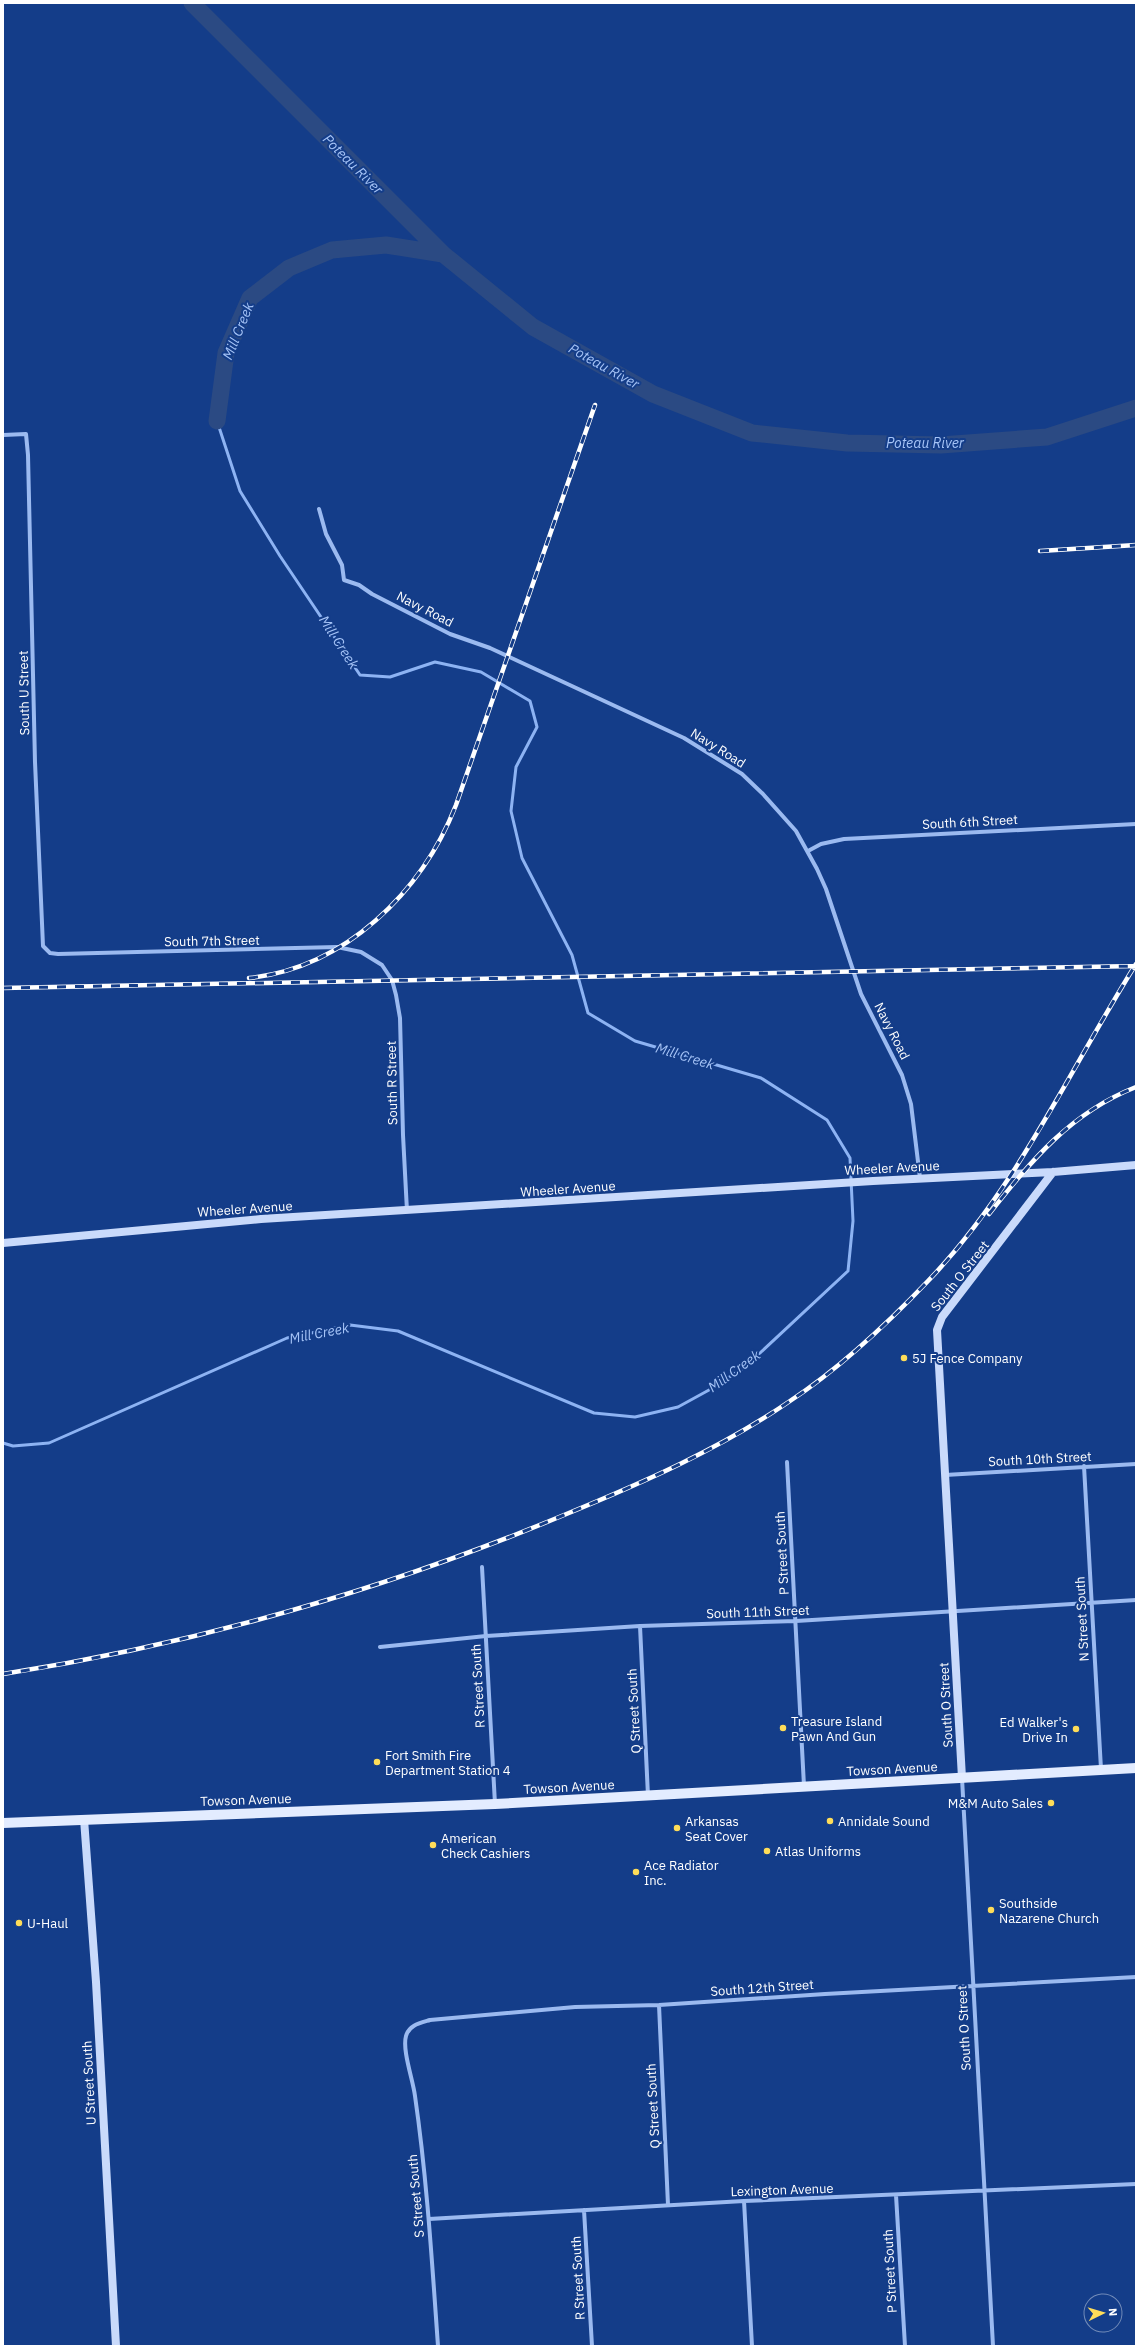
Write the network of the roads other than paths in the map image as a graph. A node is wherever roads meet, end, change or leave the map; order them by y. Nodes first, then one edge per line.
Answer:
1 (3, 435) edge
2 (319, 510) dead end
3 (1136, 824) edge
4 (808, 851) junction
5 (46, 950) joint
6 (377, 961) joint
7 (1136, 1165) edge
8 (1053, 1172) junction
9 (920, 1178) junction
10 (407, 1211) junction
11 (3, 1243) edge
12 (787, 1462) dead end
13 (1136, 1464) edge
14 (1084, 1466) junction
15 (945, 1475) junction
16 (482, 1567) dead end
17 (1136, 1600) edge
18 (1092, 1602) junction
19 (954, 1610) junction
20 (796, 1621) junction
21 (640, 1626) junction
22 (486, 1636) junction
23 (380, 1647) dead end
24 (1136, 1768) edge
25 (1101, 1770) junction
26 (962, 1778) junction
27 (804, 1786) junction
28 (648, 1796) junction
29 (495, 1804) junction
30 (84, 1819) junction
31 (3, 1823) edge
32 (1136, 1977) edge
33 (974, 1987) junction
34 (659, 2005) junction
35 (405, 2045) joint
36 (1136, 2184) edge
37 (986, 2192) junction
38 (896, 2195) junction
39 (744, 2201) junction
40 (668, 2205) junction
41 (584, 2210) junction
42 (429, 2219) junction
43 (116, 2346) edge
44 (438, 2346) edge
45 (592, 2346) edge
46 (752, 2346) edge
47 (905, 2346) edge
48 (993, 2346) edge

1 - 5 street, South U Street
2 - 4 street, Navy Road
3 - 4 street, South 6th Street
4 - 9 street, Navy Road
5 - 6 street, South 7th Street
6 - 10 street, South R Street
7 - 8 street, Wheeler Avenue
8 - 9 street, Wheeler Avenue
8 - 15 street, South O Street
9 - 10 street, Wheeler Avenue
10 - 11 street, Wheeler Avenue
12 - 20 street, P Street South
13 - 14 street, South 10th Street
14 - 15 street, South 10th Street
14 - 18 street, N Street South
15 - 19 street, South O Street
16 - 22 street, R Street South
17 - 18 street, South 11th Street
18 - 19 street, South 11th Street
18 - 25 street, N Street South
19 - 20 street, South 11th Street
19 - 26 street, South O Street
20 - 21 street, South 11th Street
20 - 27 street, P Street South
21 - 22 street, South 11th Street
21 - 28 street, Q Street South
22 - 23 street, South 11th Street
22 - 29 street, R Street South
24 - 25 main road, Towson Avenue
25 - 26 main road, Towson Avenue
26 - 27 main road, Towson Avenue
26 - 33 street, South O Street
27 - 28 main road, Towson Avenue
28 - 29 main road, Towson Avenue
29 - 30 main road, Towson Avenue
30 - 31 main road, Towson Avenue
30 - 43 street, U Street South
32 - 33 street, South 12th Street
33 - 34 street, South 12th Street
33 - 37 street, South O Street
34 - 35 street, South 12th Street
34 - 40 street, Q Street South
35 - 42 street, S Street South
36 - 37 street, Lexington Avenue
37 - 38 street, Lexington Avenue
37 - 48 street, South O Street
38 - 39 street, Lexington Avenue
38 - 47 street, P Street South
39 - 40 street, Lexington Avenue
39 - 46 street
40 - 41 street, Lexington Avenue
41 - 42 street, Lexington Avenue
41 - 45 street, R Street South
42 - 44 street, S Street South

